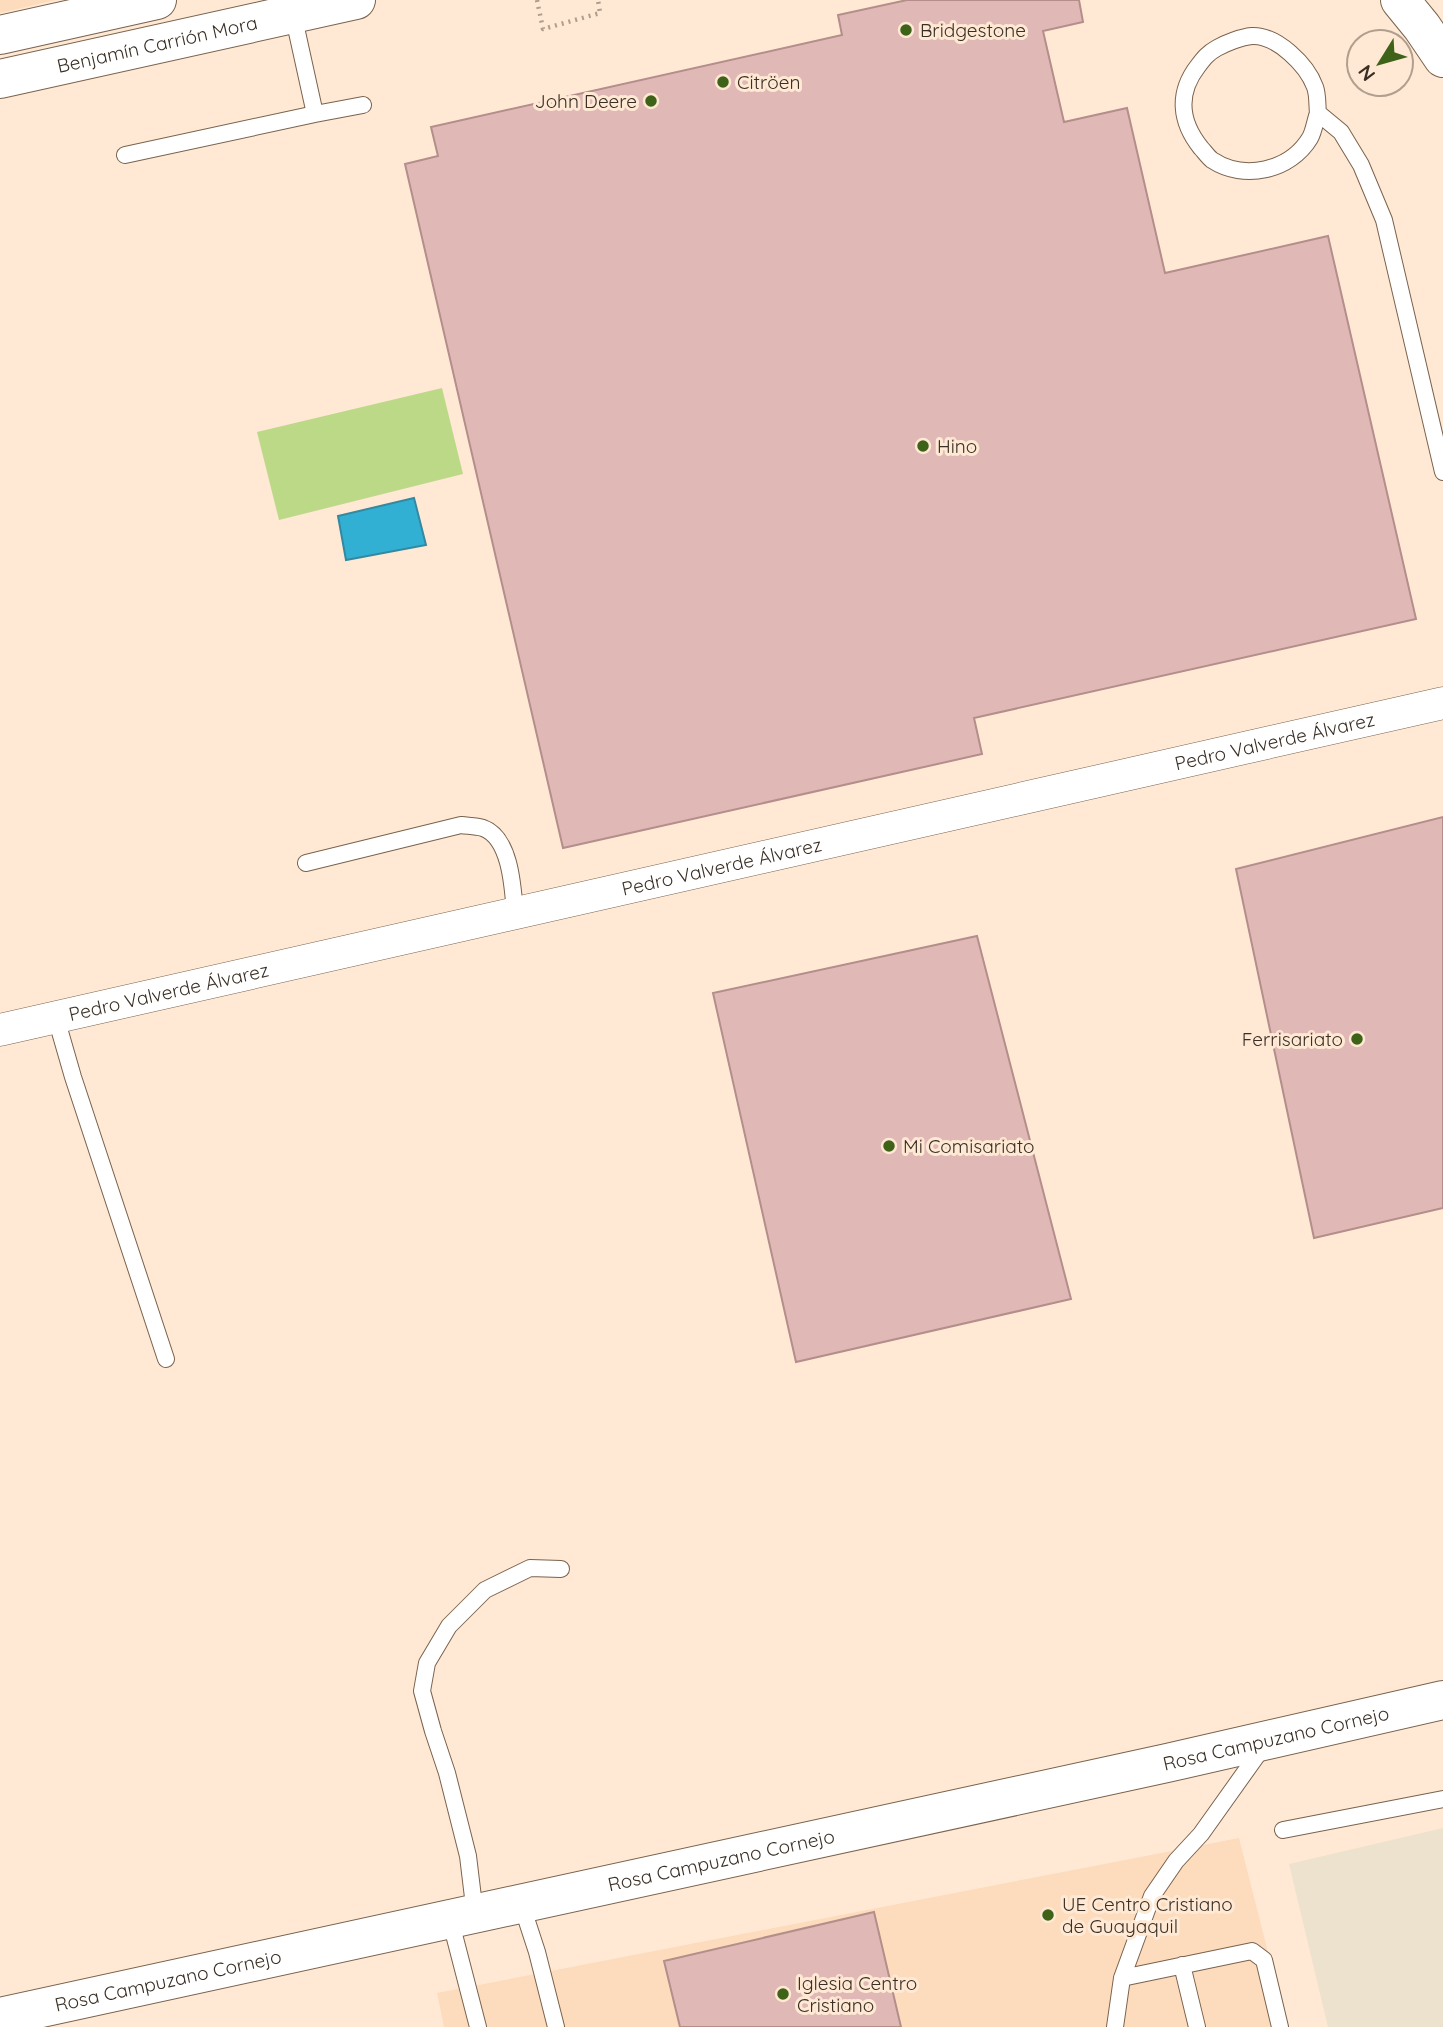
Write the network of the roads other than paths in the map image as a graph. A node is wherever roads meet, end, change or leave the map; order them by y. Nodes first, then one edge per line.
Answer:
1 (157, 0) edge
2 (356, 0) edge
3 (1399, 0) edge
4 (293, 14) junction
5 (0, 35) edge
6 (1443, 58) edge
7 (0, 79) edge
8 (363, 106) dead end
9 (1318, 113) junction
10 (315, 114) junction
11 (125, 155) dead end
12 (1443, 472) edge
13 (1443, 704) edge
14 (306, 863) dead end
15 (515, 914) junction
16 (56, 1018) junction
17 (0, 1030) edge
18 (166, 1359) dead end
19 (561, 1569) dead end
20 (1443, 1700) edge
21 (1268, 1739) junction
22 (1443, 1799) edge
23 (1283, 1830) dead end
24 (521, 1903) junction
25 (463, 1916) junction
26 (1182, 1965) junction
27 (1122, 1978) junction
28 (0, 2017) edge
29 (478, 2027) edge
30 (556, 2027) edge
31 (1115, 2027) edge
32 (1197, 2027) edge
33 (1280, 2027) edge

1 - 5 street
2 - 4 street, Benjamín Carrión Mora
3 - 6 street
4 - 7 street, Benjamín Carrión Mora
4 - 10 lane
8 - 10 lane
9 - 9 lane
9 - 12 lane
10 - 11 lane
13 - 15 street, Pedro Valverde Álvarez
14 - 15 lane
15 - 16 street, Pedro Valverde Álvarez
16 - 17 street, Pedro Valverde Álvarez
16 - 18 lane
19 - 25 lane
20 - 21 street, Rosa Campuzano Cornejo
21 - 24 street, Rosa Campuzano Cornejo
21 - 27 lane
22 - 23 lane
24 - 25 street, Rosa Campuzano Cornejo
24 - 30 lane
25 - 28 street, Rosa Campuzano Cornejo
25 - 29 lane
26 - 27 lane
26 - 32 lane
26 - 33 lane
27 - 31 lane

